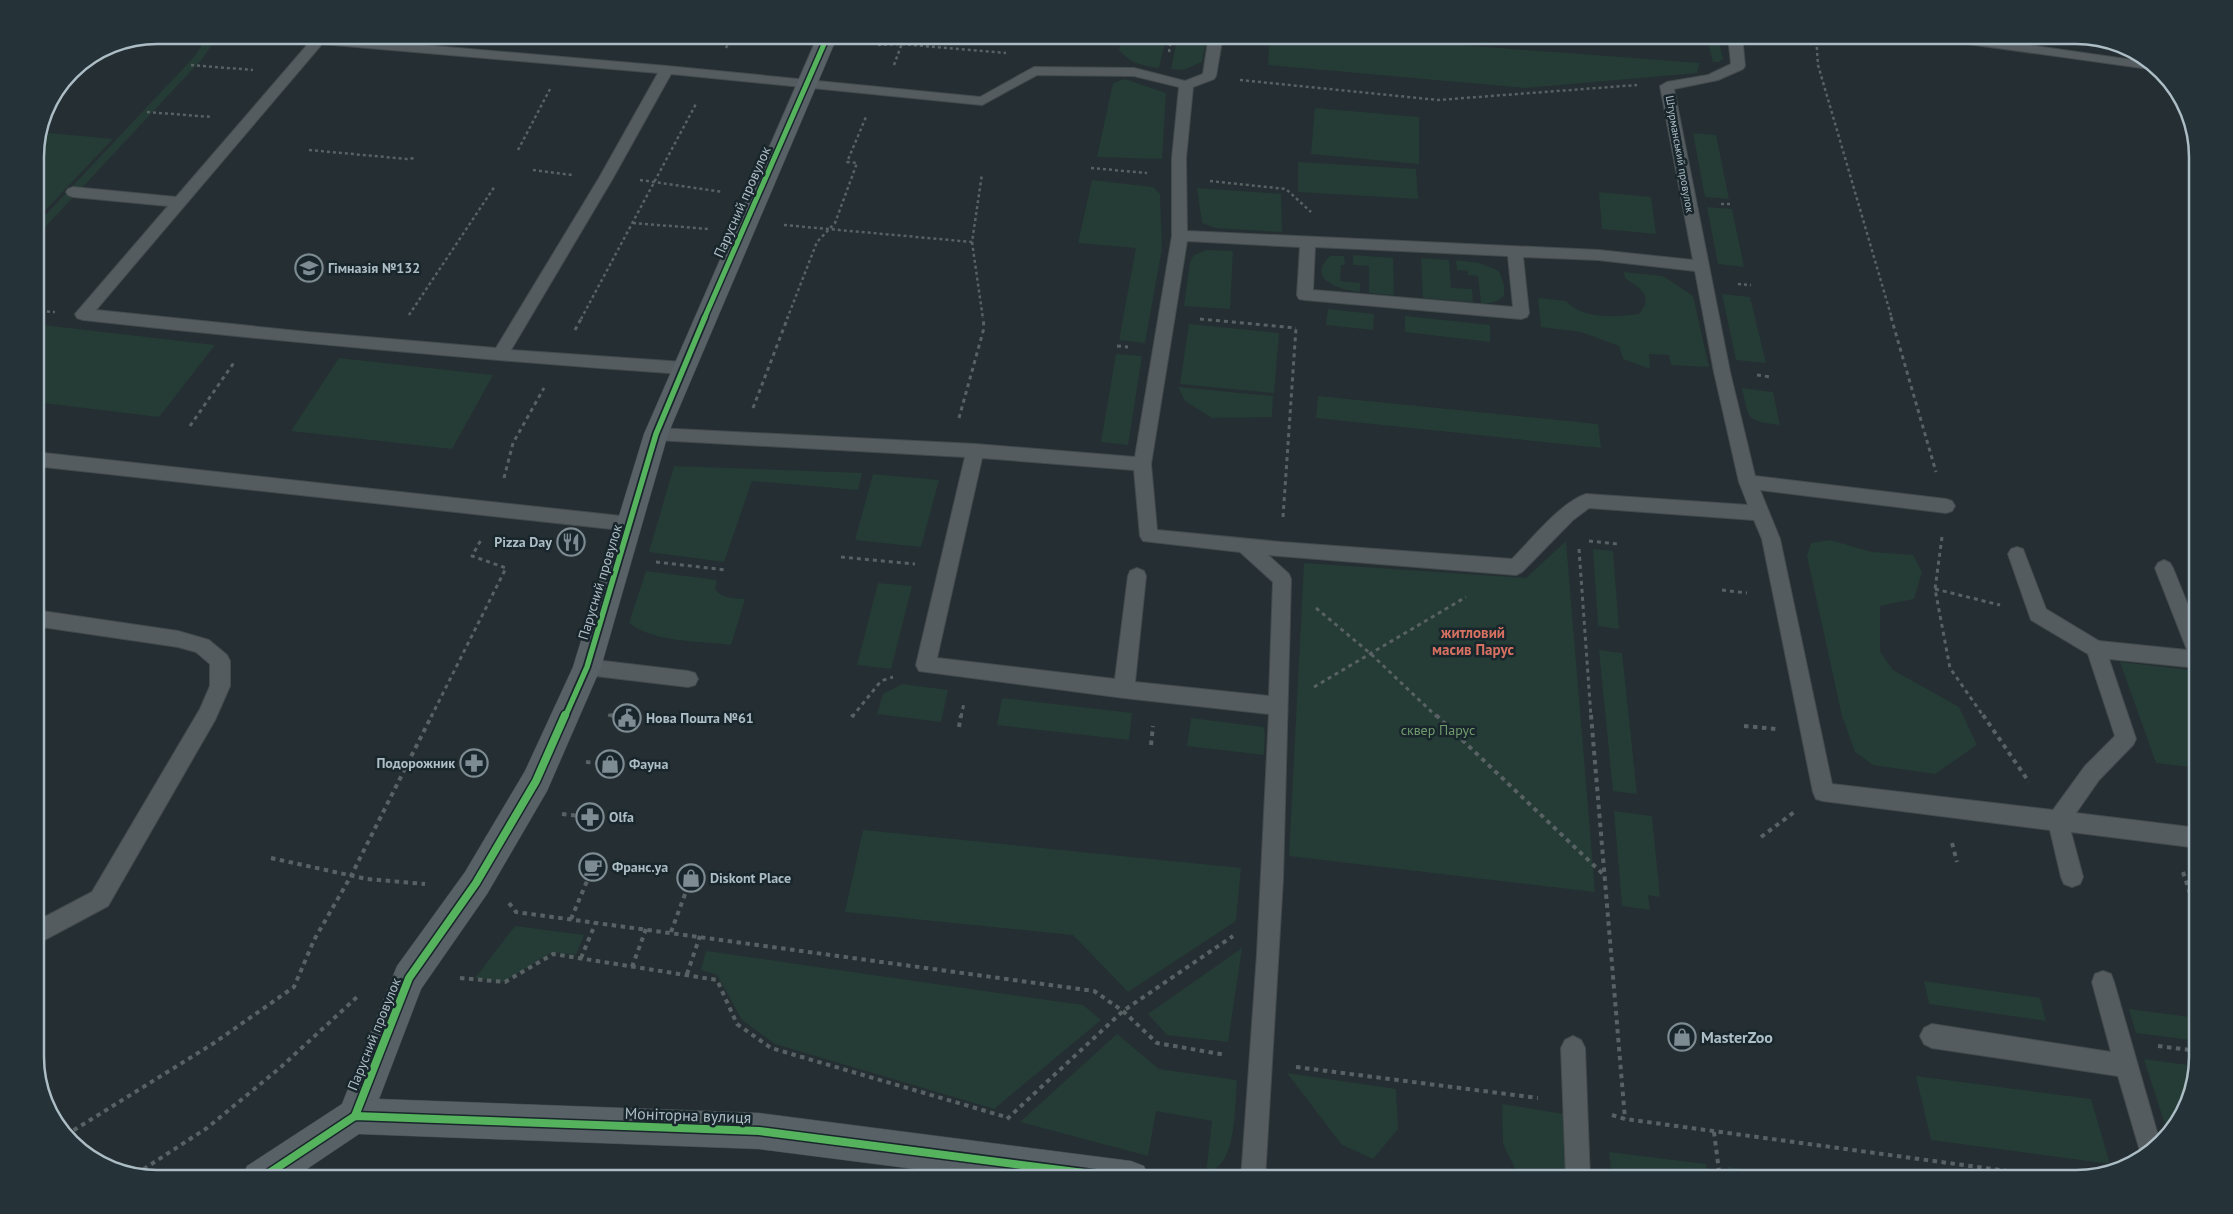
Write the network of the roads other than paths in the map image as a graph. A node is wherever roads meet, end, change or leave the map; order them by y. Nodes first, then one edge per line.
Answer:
1 (316, 44) edge
2 (366, 44) edge
3 (824, 44) edge
4 (1214, 44) edge
5 (1736, 44) edge
6 (1994, 44) edge
7 (2142, 65) edge
8 (667, 70) junction
9 (807, 85) junction
10 (1186, 85) junction
11 (73, 192) dead end
12 (180, 202) junction
13 (1180, 236) junction
14 (1308, 243) junction
15 (1515, 252) junction
16 (1700, 266) junction
17 (500, 355) junction
18 (683, 368) junction
19 (656, 434) junction
20 (975, 451) junction
21 (44, 460) edge
22 (1142, 464) junction
23 (1748, 482) junction
24 (1946, 506) road end
25 (1761, 513) junction
26 (630, 524) junction
27 (1244, 545) junction
28 (2017, 554) dead end
29 (1516, 567) joint
30 (2164, 568) dead end
31 (1137, 576) dead end
32 (44, 619) edge
33 (2189, 632) edge
34 (2096, 649) junction
35 (2189, 659) edge
36 (587, 667) junction
37 (688, 679) dead end
38 (1124, 688) junction
39 (1279, 706) junction
40 (2058, 821) junction
41 (2189, 837) edge
42 (2072, 877) dead end
43 (44, 929) edge
44 (2103, 982) dead end
45 (1932, 1036) dead end
46 (1573, 1048) dead end
47 (2127, 1066) junction
48 (355, 1116) junction
49 (2149, 1144) edge
50 (274, 1170) edge
51 (1053, 1170) edge
52 (1254, 1170) edge
53 (1578, 1170) edge

1 - 12 lane
2 - 8 lane
3 - 9 street, Парусний провулок
4 - 10 lane
5 - 16 lane, Штурманський провулок
6 - 7 lane
8 - 9 lane
8 - 17 lane
9 - 10 lane
9 - 18 street, Парусний провулок
10 - 13 lane
11 - 12 lane
12 - 17 lane
13 - 14 lane
13 - 22 lane
14 - 15 lane
14 - 15 lane
15 - 16 lane
16 - 23 lane, Штурманський провулок
17 - 18 lane
18 - 19 street, Парусний провулок
19 - 20 lane
19 - 26 street, Парусний провулок
20 - 22 lane
20 - 38 lane
21 - 26 lane
22 - 27 lane
23 - 24 lane
23 - 25 lane, Штурманський провулок
25 - 29 lane
25 - 40 lane, Штурманський провулок
26 - 36 street, Парусний провулок
27 - 29 lane
27 - 39 lane
28 - 34 lane
30 - 33 lane
31 - 38 lane
32 - 43 lane
34 - 35 lane
34 - 40 lane
36 - 37 lane
36 - 48 street, Парусний провулок
38 - 39 lane
39 - 52 lane
40 - 41 lane
40 - 42 lane
44 - 47 lane
45 - 47 lane
46 - 53 lane
47 - 49 lane
48 - 50 street
48 - 51 street, Моніторна вулиця

